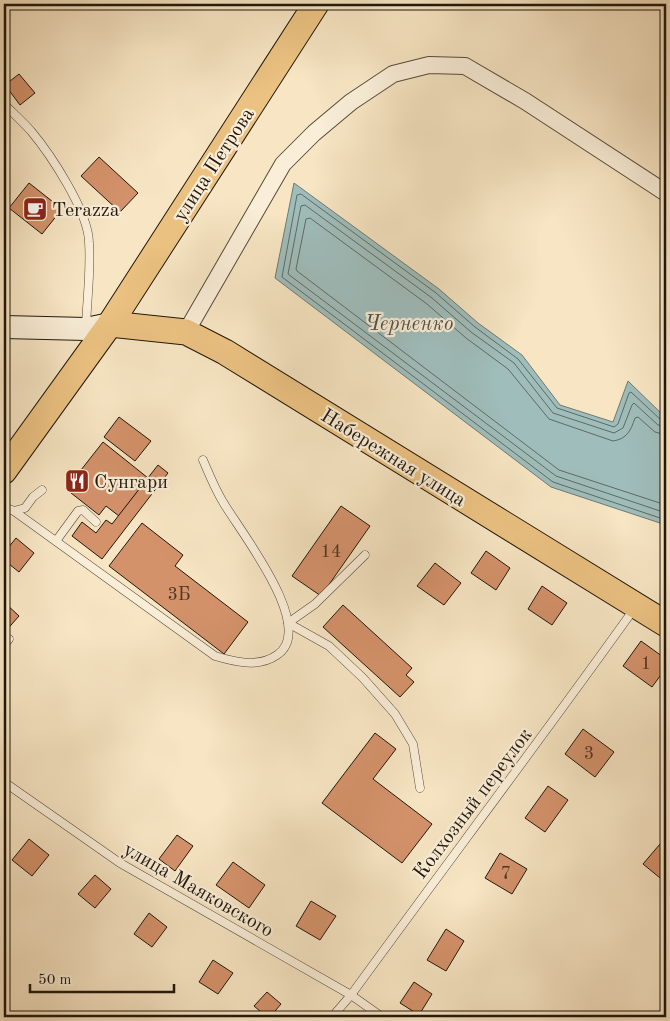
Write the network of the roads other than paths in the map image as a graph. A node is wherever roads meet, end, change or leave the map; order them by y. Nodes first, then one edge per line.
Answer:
1 (316, 4) edge
2 (4, 104) edge
3 (666, 193) edge
4 (98, 326) junction
5 (4, 327) edge
6 (186, 332) junction
7 (203, 460) dead end
8 (4, 471) edge
9 (42, 490) dead end
10 (4, 507) edge
11 (14, 511) junction
12 (96, 522) dead end
13 (56, 541) junction
14 (365, 555) dead end
15 (636, 605) junction
16 (288, 623) junction
17 (666, 624) edge
18 (4, 782) edge
19 (420, 788) dead end
20 (351, 995) junction
21 (332, 1017) edge
22 (382, 1017) edge

1 - 4 main road, улица Петрова
2 - 4 lane
3 - 6 street
4 - 5 main road, Набережная улица
4 - 6 main road, Набережная улица
4 - 8 main road, улица Петрова
6 - 15 main road, Набережная улица
7 - 16 lane
9 - 11 lane
10 - 11 lane
11 - 13 lane
12 - 13 lane
13 - 16 lane
14 - 16 lane
15 - 17 main road, Набережная улица
15 - 20 lane, Колхозный переулок
16 - 19 lane
18 - 20 lane, улица Маяковского
20 - 21 lane, Колхозный переулок
20 - 22 lane, улица Маяковского

